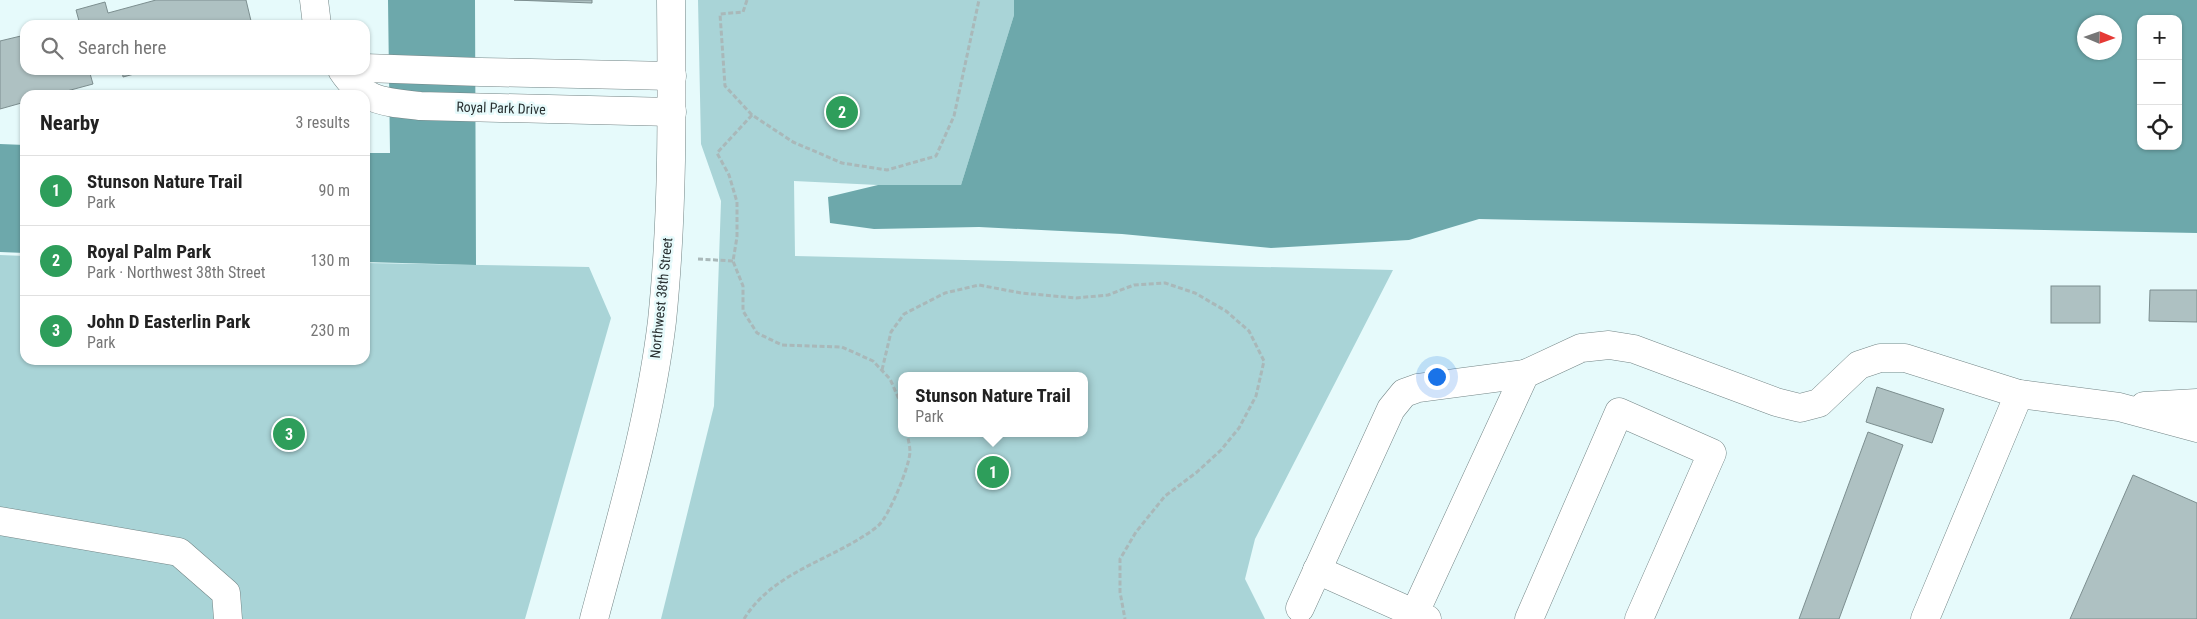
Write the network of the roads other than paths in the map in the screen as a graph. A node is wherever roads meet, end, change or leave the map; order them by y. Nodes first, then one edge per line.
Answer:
1 (314, 0) edge
2 (671, 0) edge
3 (316, 20) edge
4 (377, 68) edge
5 (345, 75) edge
6 (672, 76) junction
7 (358, 90) edge
8 (370, 96) edge
9 (672, 112) junction
10 (1525, 374) junction
11 (2019, 394) junction
12 (2197, 402) edge
13 (2119, 407) junction
14 (2197, 428) edge
15 (0, 521) edge
16 (1318, 570) junction
17 (1300, 608) dead end
18 (1418, 617) edge
19 (228, 619) edge
20 (594, 619) edge
21 (1529, 619) edge
22 (1639, 619) edge
23 (1925, 619) edge

1 - 3 street
2 - 6 street, Northwest 38th Street
4 - 6 street
5 - 7 street, Royal Park Drive
6 - 9 street, Northwest 38th Street
8 - 9 street, Royal Park Drive
9 - 20 street, Northwest 38th Street
10 - 11 street
10 - 16 street
10 - 18 street
11 - 13 street
11 - 23 street
12 - 13 street
13 - 14 street
15 - 19 street
16 - 17 street
16 - 18 street
21 - 22 street

